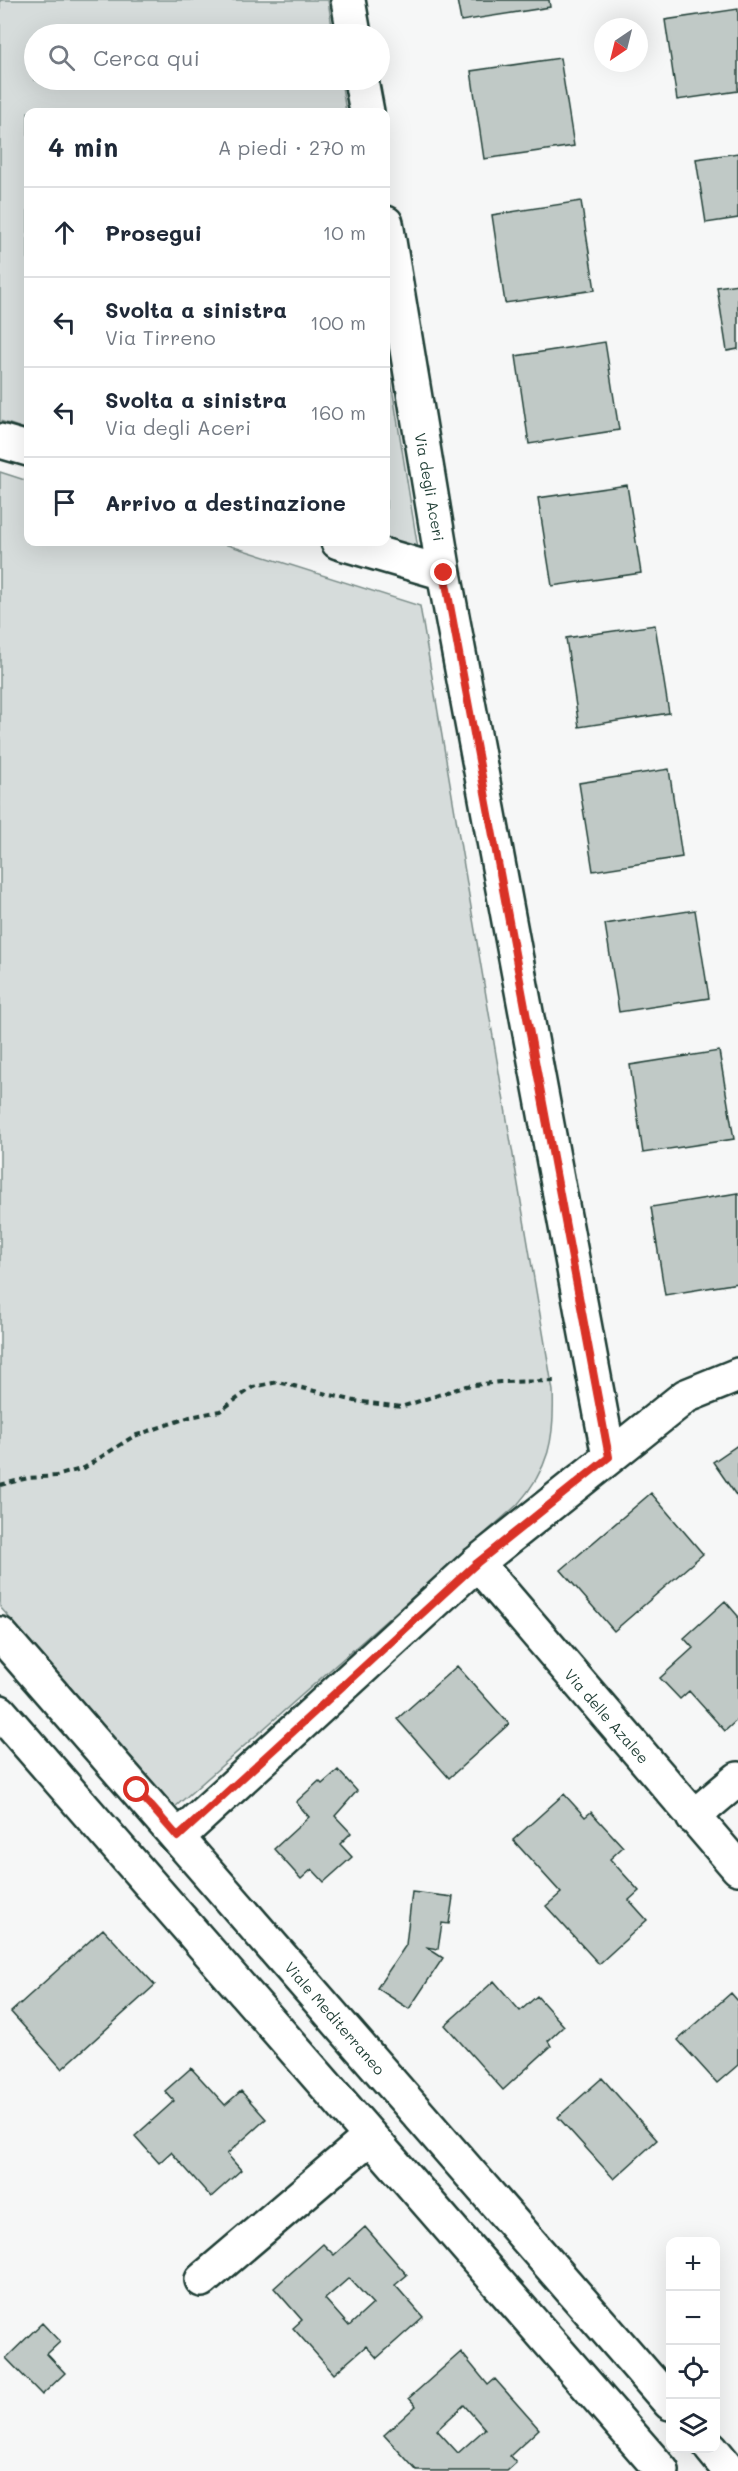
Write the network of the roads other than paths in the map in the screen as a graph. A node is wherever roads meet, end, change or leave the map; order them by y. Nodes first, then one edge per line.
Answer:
1 (348, 0) edge
2 (352, 24) edge
3 (364, 90) edge
4 (366, 108) edge
5 (390, 247) edge
6 (0, 441) edge
7 (24, 448) edge
8 (352, 546) edge
9 (444, 573) junction
10 (738, 1375) edge
11 (609, 1457) junction
12 (477, 1563) junction
13 (0, 1634) edge
14 (0, 1712) edge
15 (738, 1779) edge
16 (693, 1817) junction
17 (178, 1837) junction
18 (738, 1868) edge
19 (370, 2137) junction
20 (202, 2280) dead end
21 (667, 2399) edge
22 (715, 2453) edge
23 (662, 2471) edge
24 (730, 2471) edge

1 - 2 street
3 - 4 street
5 - 9 street, Via degli Aceri
6 - 7 street
8 - 9 street
9 - 11 street, Via degli Aceri
10 - 11 street
11 - 12 street
12 - 16 street, Via delle Azalee
12 - 17 street
13 - 17 street, Viale Mediterraneo
14 - 19 street
15 - 16 street
16 - 18 street, Via delle Azalee
17 - 21 street, Viale Mediterraneo
19 - 20 street
19 - 23 street
22 - 24 street

